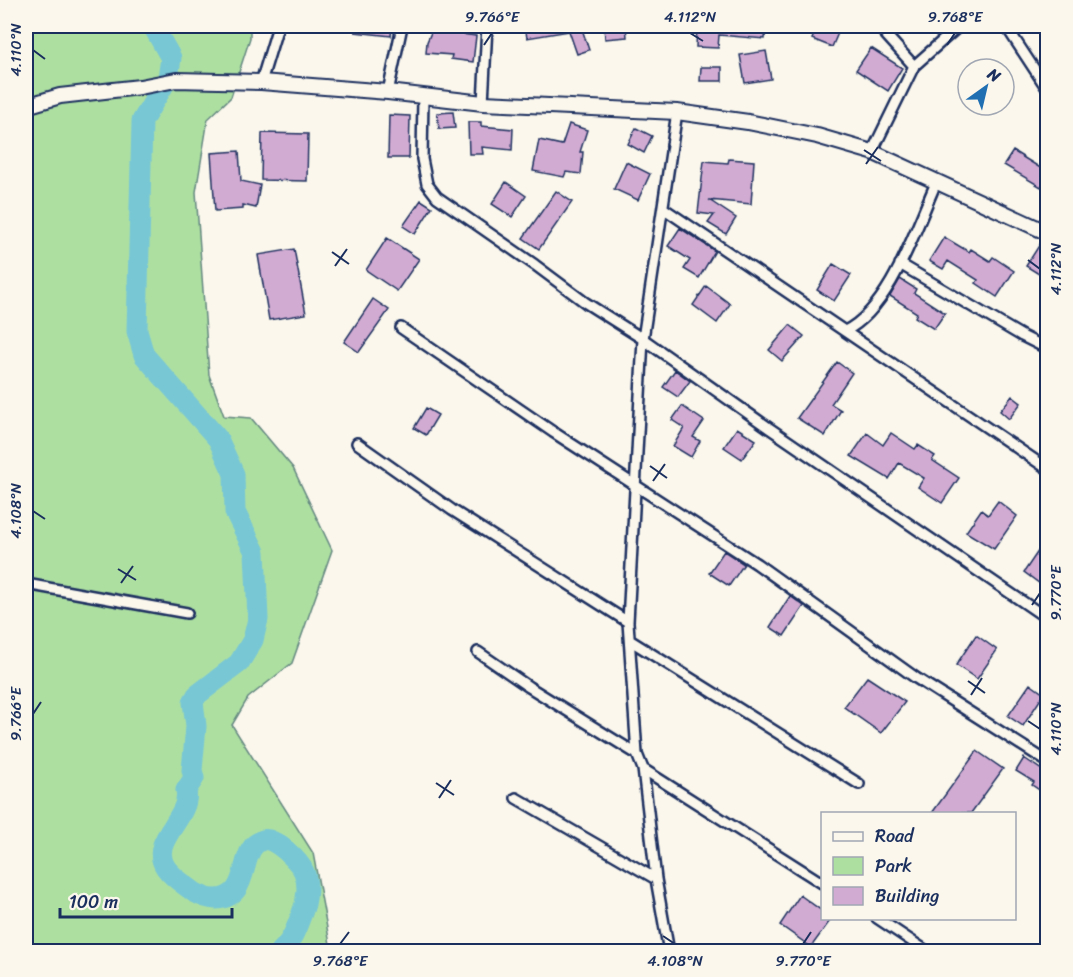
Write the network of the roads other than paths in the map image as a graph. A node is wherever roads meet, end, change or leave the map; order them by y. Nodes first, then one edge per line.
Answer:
1 (278, 26) edge
2 (402, 26) edge
3 (487, 26) edge
4 (878, 26) edge
5 (958, 26) edge
6 (1006, 26) edge
7 (914, 66) junction
8 (261, 82) junction
9 (1047, 90) edge
10 (388, 92) junction
11 (423, 97) junction
12 (483, 103) junction
13 (26, 106) edge
14 (677, 112) junction
15 (872, 152) junction
16 (936, 183) junction
17 (663, 208) junction
18 (1047, 233) edge
19 (900, 264) junction
20 (402, 328) dead end
21 (845, 331) junction
22 (643, 339) junction
23 (1047, 349) edge
24 (357, 443) dead end
25 (1047, 469) edge
26 (635, 485) junction
27 (26, 584) edge
28 (187, 613) dead end
29 (1047, 619) edge
30 (628, 622) junction
31 (631, 641) junction
32 (478, 652) dead end
33 (637, 754) junction
34 (1047, 762) edge
35 (643, 769) junction
36 (859, 784) dead end
37 (516, 798) dead end
38 (656, 879) junction
39 (821, 883) edge
40 (880, 920) edge
41 (669, 951) edge
42 (928, 951) edge

1 - 8 street
2 - 10 street
3 - 12 street
4 - 7 street
5 - 7 street
6 - 9 street
7 - 15 street
8 - 10 main road
8 - 13 main road
10 - 11 main road
11 - 12 main road
11 - 22 street
12 - 14 main road
14 - 15 main road
14 - 17 street
15 - 16 main road
16 - 18 main road
16 - 19 street
17 - 21 street
17 - 22 street
19 - 21 street
19 - 23 street
20 - 26 street
21 - 25 street
22 - 26 street
22 - 29 street
24 - 30 street
26 - 30 street
26 - 34 street
27 - 28 street
30 - 31 street
31 - 33 street
31 - 36 street
32 - 33 street
33 - 35 street
35 - 38 street
35 - 39 street
37 - 38 street
38 - 41 street
40 - 42 street

